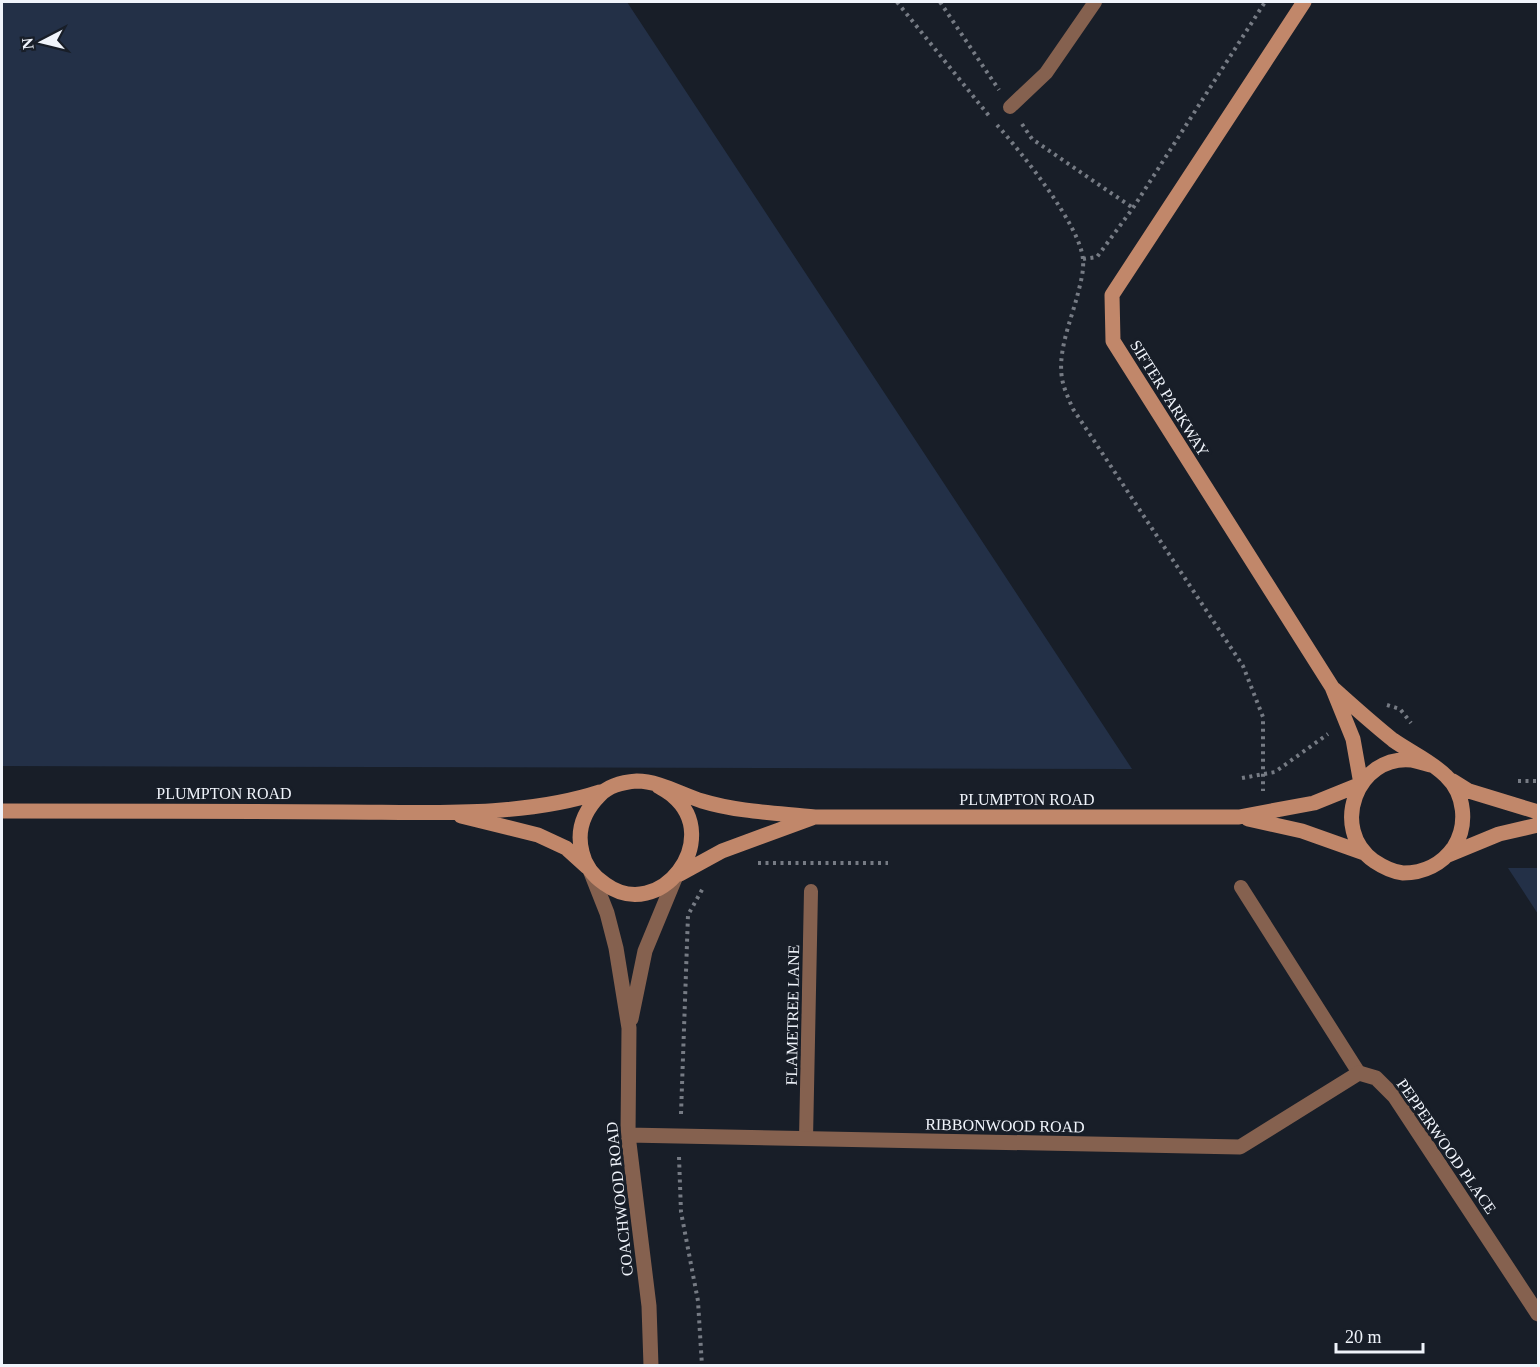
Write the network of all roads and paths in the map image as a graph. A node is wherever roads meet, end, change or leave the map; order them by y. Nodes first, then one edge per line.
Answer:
1 (897, 2) edge
2 (1095, 2) edge
3 (1265, 2) edge
4 (1304, 2) edge
5 (1010, 107) dead end
6 (1083, 259) junction
7 (1332, 687) junction
8 (1430, 765) junction
9 (1446, 776) junction
10 (1361, 784) junction
11 (658, 786) junction
12 (603, 791) junction
13 (2, 811) edge
14 (447, 812) junction
15 (1539, 812) edge
16 (1263, 813) junction
17 (814, 817) junction
18 (1239, 817) junction
19 (1539, 825) edge
20 (1364, 853) junction
21 (1448, 855) junction
22 (590, 870) junction
23 (676, 876) junction
24 (704, 886) dead end
25 (1241, 887) dead end
26 (811, 891) dead end
27 (629, 1028) junction
28 (1359, 1073) junction
29 (628, 1135) junction
30 (680, 1137) junction
31 (806, 1139) junction
32 (1539, 1314) edge
33 (651, 1365) edge
34 (702, 1365) edge

1 - 6 path
2 - 5 lane
3 - 6 path
4 - 7 street, SIFTER PARKWAY
6 - 16 path
7 - 8 street, SIFTER PARKWAY
7 - 10 street, SIFTER PARKWAY
8 - 9 street, PLUMPTON ROAD
8 - 10 street, PLUMPTON ROAD
9 - 15 street, PLUMPTON ROAD
9 - 21 street, PLUMPTON ROAD
10 - 16 street, PLUMPTON ROAD
10 - 20 street
11 - 12 street, PLUMPTON ROAD
11 - 17 street, PLUMPTON ROAD
11 - 23 street
12 - 14 street, PLUMPTON ROAD
12 - 22 street, PLUMPTON ROAD
13 - 14 street, PLUMPTON ROAD
14 - 22 street, PLUMPTON ROAD
16 - 18 street, PLUMPTON ROAD
17 - 18 street, PLUMPTON ROAD
17 - 23 street, PLUMPTON ROAD
18 - 20 street, PLUMPTON ROAD
19 - 21 street, PLUMPTON ROAD
20 - 21 street, PLUMPTON ROAD
22 - 23 street, PLUMPTON ROAD
22 - 27 street, COACHWOOD ROAD
23 - 27 street, COACHWOOD ROAD
24 - 30 path
25 - 28 lane, PEPPERWOOD PLACE
26 - 31 lane, FLAMETREE LANE
27 - 29 street, COACHWOOD ROAD
28 - 31 street, RIBBONWOOD ROAD
28 - 32 street, PEPPERWOOD PLACE
29 - 30 street, RIBBONWOOD ROAD
29 - 33 street, COACHWOOD ROAD
30 - 31 street, RIBBONWOOD ROAD
30 - 34 path

